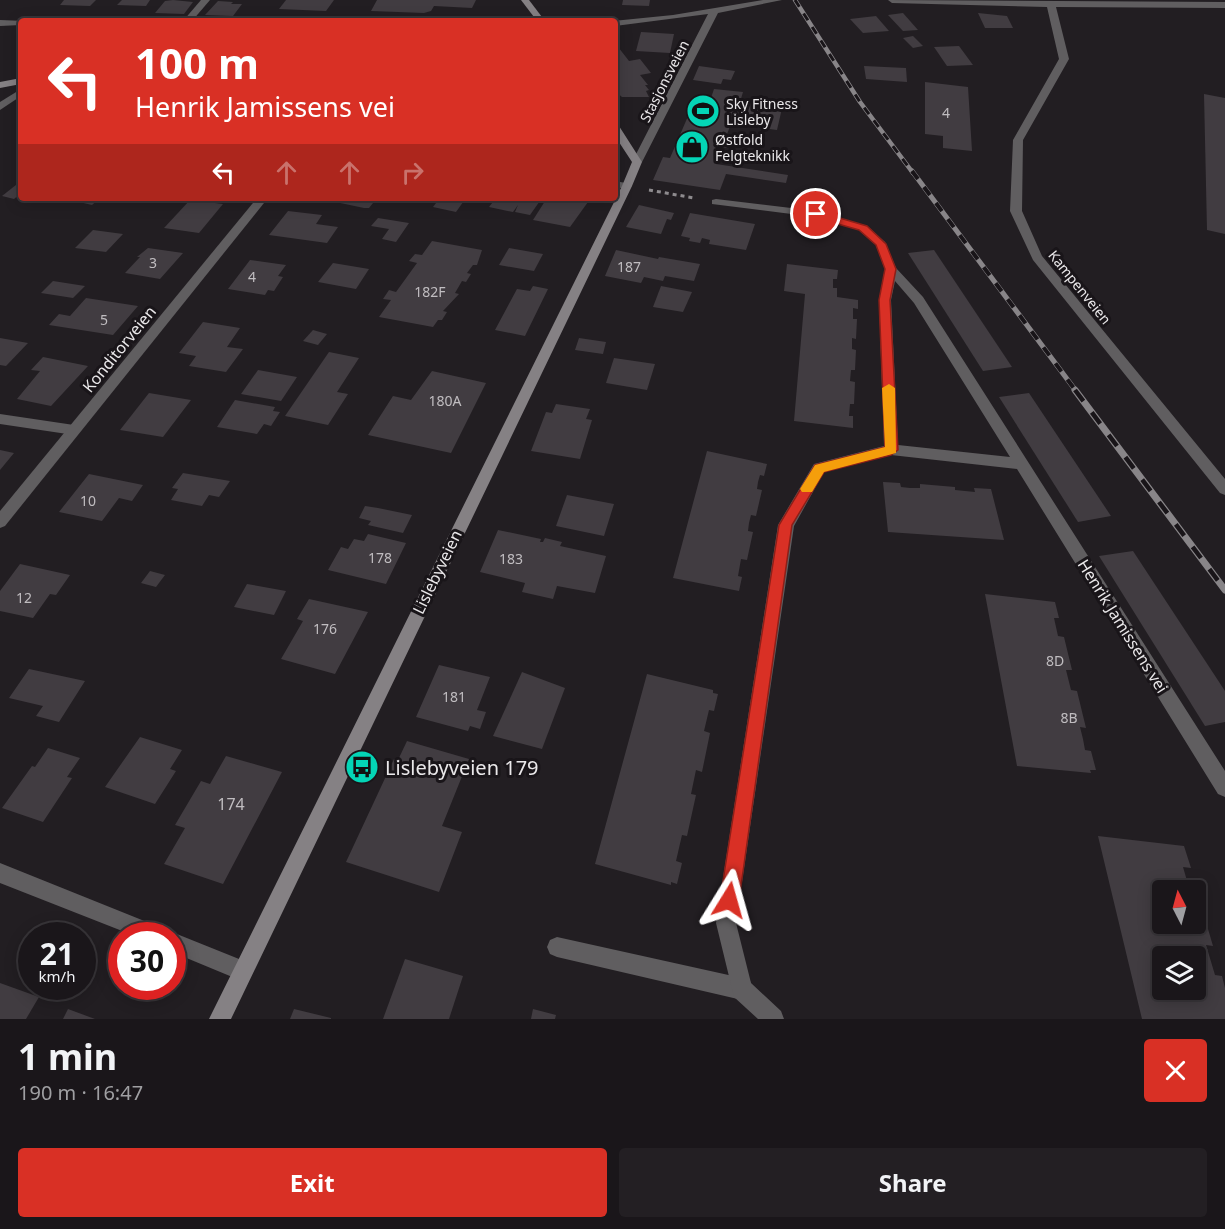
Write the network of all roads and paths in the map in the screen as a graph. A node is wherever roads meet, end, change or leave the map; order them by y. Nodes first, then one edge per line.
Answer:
1 (206, 0) edge
2 (525, 0) edge
3 (778, 0) edge
4 (892, 0) edge
5 (1018, 2) edge
6 (1124, 2) edge
7 (1051, 4) junction
8 (1225, 5) edge
9 (714, 12) junction
10 (190, 18) edge
11 (539, 18) edge
12 (18, 21) edge
13 (0, 23) edge
14 (618, 23) edge
15 (18, 82) edge
16 (0, 85) edge
17 (18, 94) edge
18 (0, 107) edge
19 (618, 133) edge
20 (637, 162) junction
21 (621, 185) edge
22 (261, 201) edge
23 (613, 201) edge
24 (716, 202) joint
25 (891, 269) junction
26 (0, 418) edge
27 (74, 430) junction
28 (891, 450) junction
29 (1021, 464) junction
30 (1225, 489) edge
31 (0, 522) edge
32 (1225, 788) edge
33 (0, 873) edge
34 (124, 922) edge
35 (186, 947) edge
36 (557, 947) dead end
37 (242, 970) junction
38 (742, 988) junction
39 (220, 1019) edge
40 (773, 1019) edge

1 - 10 street
2 - 11 street
3 - 9 street
4 - 5 street
5 - 7 street
6 - 7 street
6 - 8 street
7 - 30 street, Kampenveien
9 - 14 street
9 - 20 street, Stasjonsveien
12 - 13 street
15 - 16 street
17 - 18 street
19 - 20 street
20 - 21 street, Lislebyveien
21 - 24 path
22 - 27 street, Konditorveien
23 - 37 street, Lislebyveien
24 - 25 street, Henrik Jamissens vei
25 - 28 street
25 - 29 street, Henrik Jamissens vei
26 - 27 street
27 - 31 street, Konditorveien
28 - 29 street
28 - 38 street
29 - 32 street, Henrik Jamissens vei
33 - 34 street
35 - 37 street
36 - 38 street
37 - 39 street, Lislebyveien
38 - 40 street

